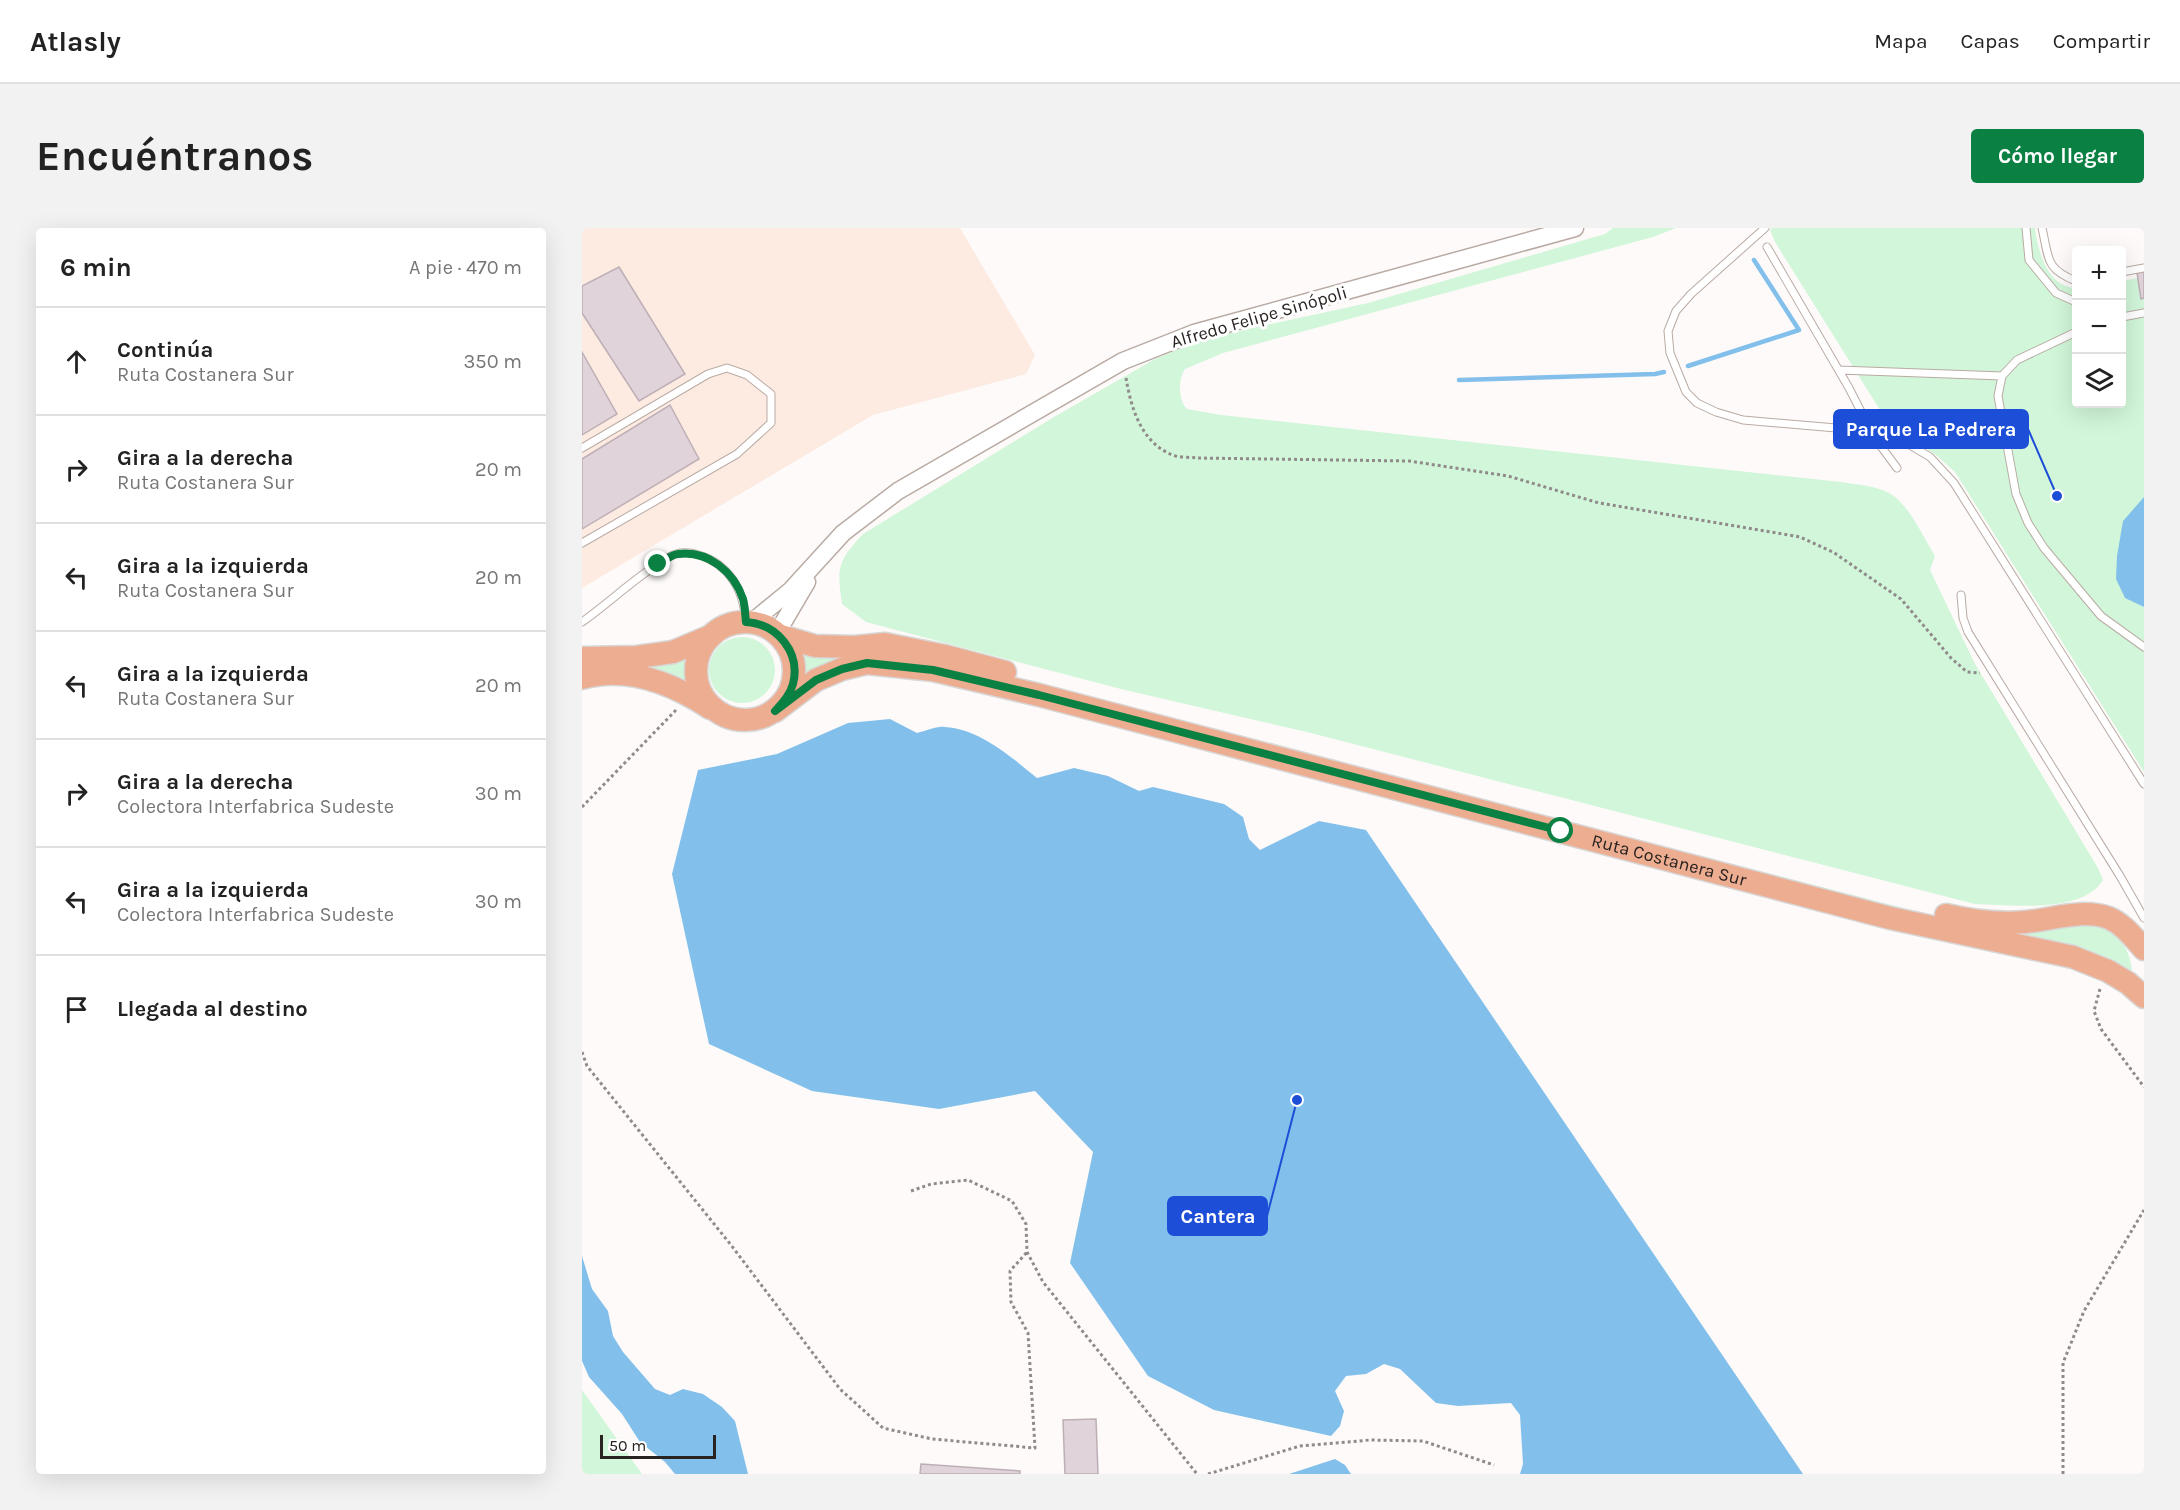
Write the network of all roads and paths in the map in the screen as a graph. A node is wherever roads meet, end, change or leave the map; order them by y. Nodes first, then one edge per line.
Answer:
1 (1575, 228) edge
2 (1765, 228) edge
3 (2026, 228) edge
4 (2042, 228) edge
5 (1767, 247) dead end
6 (2144, 268) edge
7 (2126, 271) edge
8 (2072, 280) edge
9 (2072, 300) edge
10 (2144, 313) edge
11 (2126, 316) edge
12 (2072, 334) edge
13 (1123, 361) junction
14 (1839, 370) junction
15 (2002, 376) junction
16 (1866, 418) junction
17 (1874, 437) junction
18 (582, 448) edge
19 (1896, 468) dead end
20 (843, 533) junction
21 (582, 543) edge
22 (1960, 595) dead end
23 (582, 622) edge
24 (749, 622) junction
25 (779, 635) junction
26 (711, 636) junction
27 (2144, 647) edge
28 (582, 658) edge
29 (1993, 673) junction
30 (582, 678) edge
31 (691, 695) junction
32 (714, 710) junction
33 (775, 711) junction
34 (2144, 784) edge
35 (582, 807) edge
36 (2144, 918) edge
37 (2144, 949) edge
38 (2108, 971) junction
39 (2144, 998) edge
40 (582, 1052) edge
41 (2144, 1087) edge
42 (911, 1191) dead end
43 (2144, 1210) edge
44 (1027, 1252) junction
45 (1494, 1465) dead end
46 (1197, 1474) edge
47 (1208, 1474) edge
48 (2063, 1474) edge

1 - 13 street, Alfredo Felipe Sinópoli
2 - 17 lane
3 - 9 lane
4 - 8 lane
5 - 14 lane
6 - 7 lane
10 - 11 lane
12 - 15 lane
13 - 20 street, Alfredo Felipe Sinópoli
13 - 29 path
14 - 15 lane
14 - 16 lane
15 - 27 lane
16 - 17 lane
16 - 34 lane
17 - 19 lane
18 - 21 lane
20 - 24 street
20 - 25 street
22 - 29 lane
23 - 24 lane
24 - 25 main road, Ruta Costanera Sur
24 - 26 main road
25 - 33 main road
25 - 37 main road, Ruta Costanera Sur
26 - 28 main road
26 - 32 main road
29 - 36 lane
30 - 31 main road, Ruta Costanera Sur
31 - 32 main road, Ruta Costanera Sur
31 - 35 path
32 - 33 main road, Ruta Costanera Sur
33 - 38 main road, Ruta Costanera Sur
38 - 39 main road, Ruta Costanera Sur
38 - 41 path
40 - 44 path
42 - 44 path
43 - 48 path
44 - 46 path
45 - 47 path

